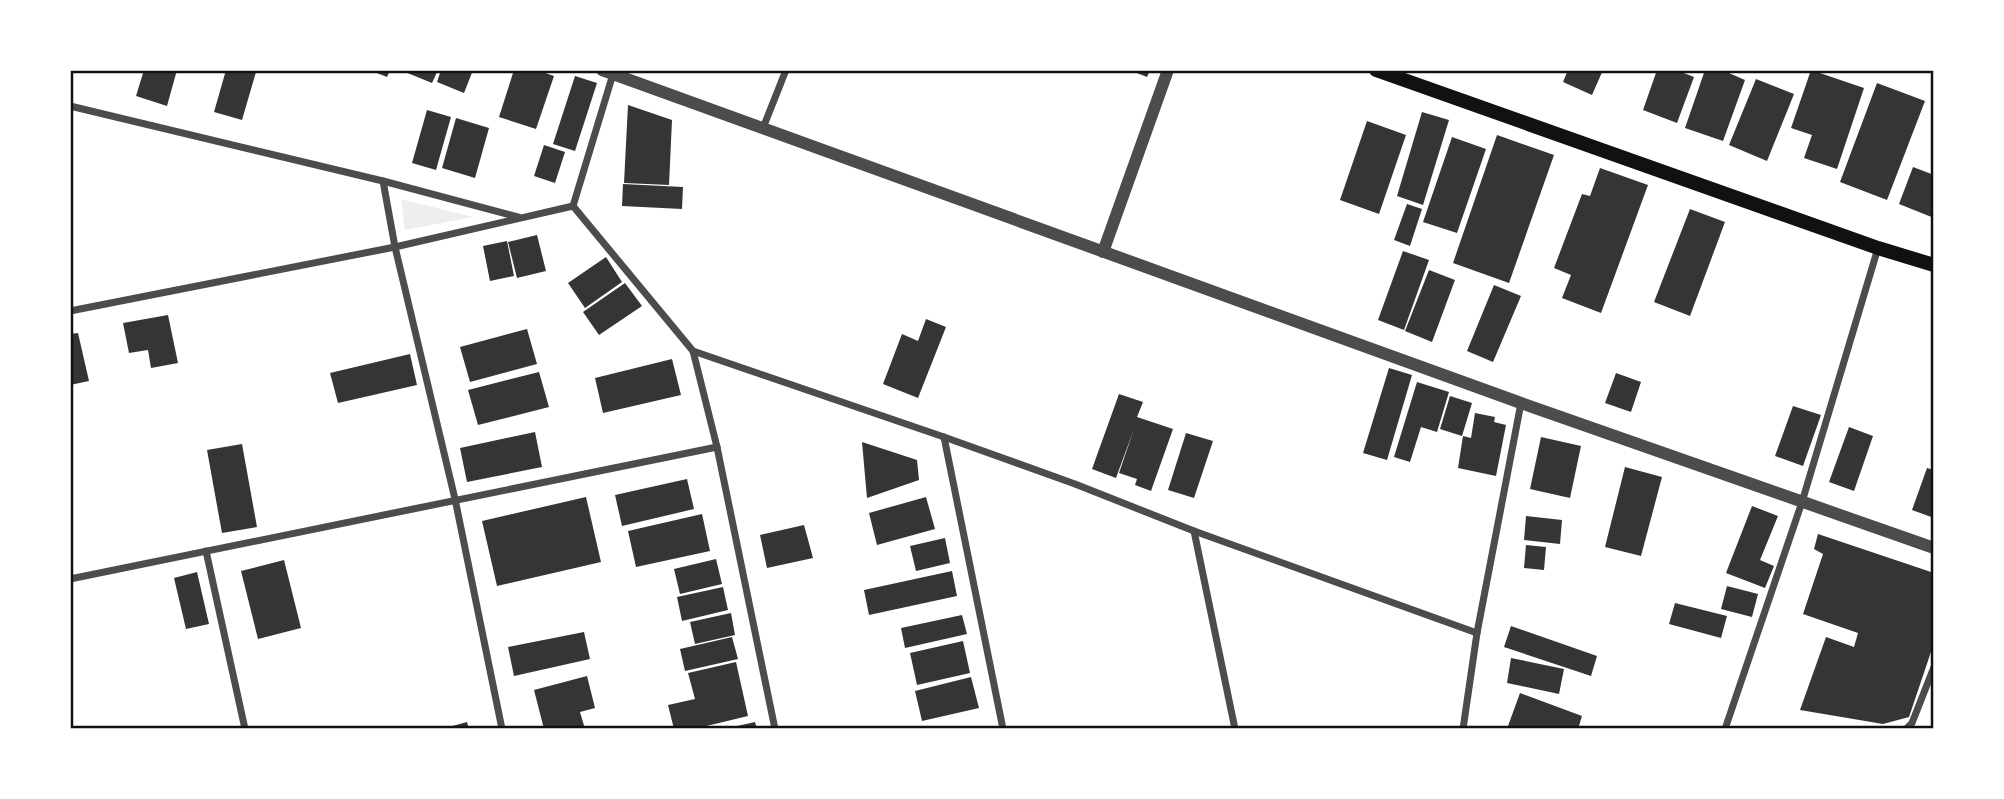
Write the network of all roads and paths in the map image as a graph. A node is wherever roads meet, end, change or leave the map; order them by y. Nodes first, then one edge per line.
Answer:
1 (786, 70) edge
2 (1168, 70) edge
3 (1376, 70) edge
4 (608, 72) edge
5 (1400, 74) edge
6 (70, 106) edge
7 (763, 128) junction
8 (383, 181) junction
9 (573, 206) junction
10 (518, 217) junction
11 (395, 247) junction
12 (1878, 248) junction
13 (1103, 253) junction
14 (1934, 265) edge
15 (70, 311) edge
16 (693, 351) junction
17 (1521, 403) junction
18 (944, 437) junction
19 (717, 447) junction
20 (455, 499) junction
21 (1802, 502) junction
22 (1194, 531) junction
23 (1934, 548) edge
24 (206, 551) junction
25 (70, 579) edge
26 (1477, 633) junction
27 (1934, 667) edge
28 (245, 729) edge
29 (502, 729) edge
30 (775, 729) edge
31 (1003, 729) edge
32 (1236, 729) edge
33 (1463, 729) edge
34 (1725, 729) edge
35 (1906, 729) edge

1 - 7 street
2 - 13 street
3 - 5 main road
4 - 7 street
4 - 9 street
5 - 12 main road
6 - 8 street
7 - 13 street
8 - 10 street
8 - 11 street
9 - 10 street
9 - 16 street
10 - 11 street
11 - 15 street
11 - 20 street
12 - 14 main road
12 - 21 street
13 - 17 street
16 - 18 street
16 - 19 street
17 - 21 street
17 - 26 street
18 - 22 street
18 - 31 street
19 - 20 street
19 - 30 street
20 - 24 street
20 - 29 street
21 - 23 street
21 - 34 street
22 - 26 street
22 - 32 street
24 - 25 street
24 - 28 street
26 - 33 street
27 - 35 street

